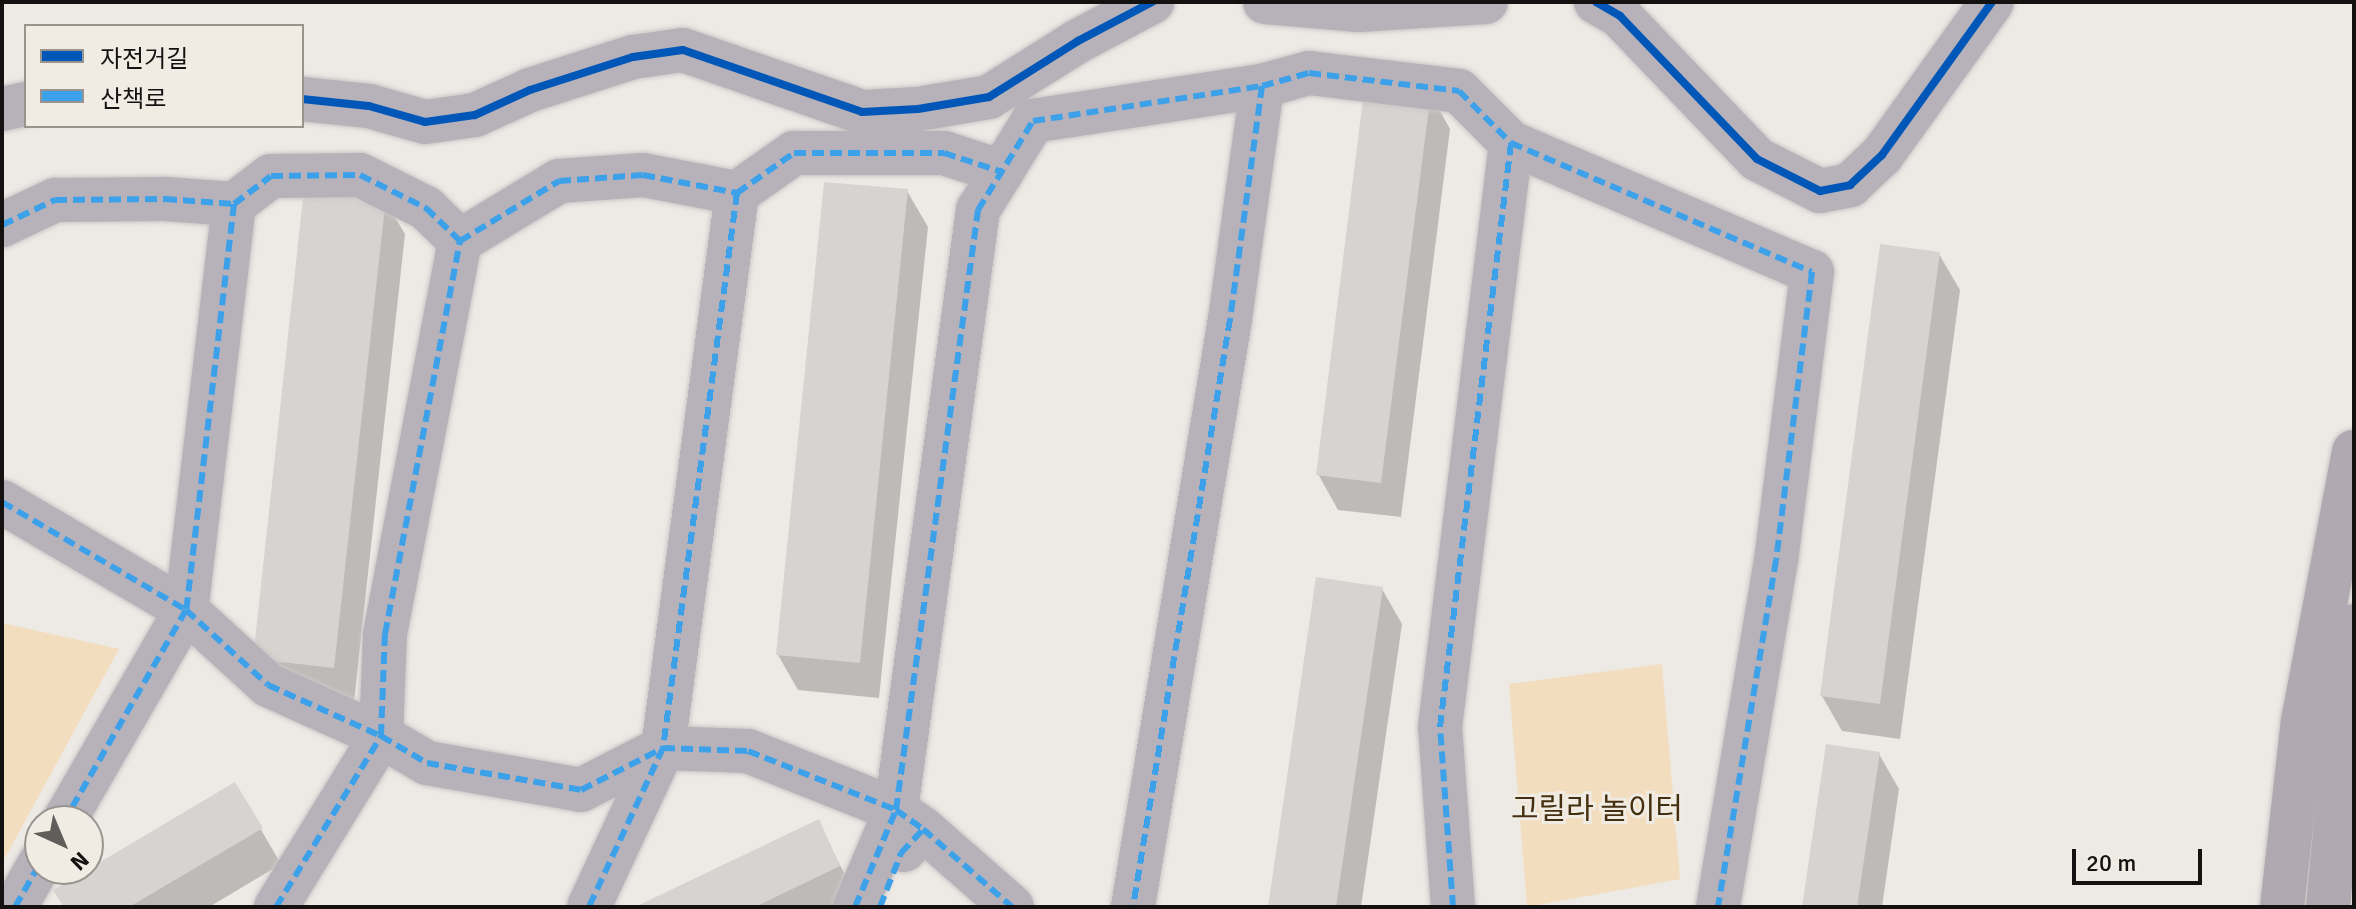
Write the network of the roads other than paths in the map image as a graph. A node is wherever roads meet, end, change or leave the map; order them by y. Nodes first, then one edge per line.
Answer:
1 (1152, 2) edge
2 (1265, 2) edge
3 (1486, 2) edge
4 (1596, 2) edge
5 (1992, 2) edge
6 (1262, 86) junction
7 (304, 99) edge
8 (24, 104) edge
9 (2, 109) edge
10 (1511, 143) junction
11 (1002, 172) junction
12 (737, 193) junction
13 (234, 204) junction
14 (2, 225) edge
15 (460, 241) junction
16 (2354, 452) edge
17 (2, 502) edge
18 (186, 610) junction
19 (2354, 626) edge
20 (381, 736) junction
21 (663, 748) junction
22 (73, 805) edge
23 (910, 820) junction
24 (28, 885) edge
25 (15, 907) edge
26 (276, 907) edge
27 (589, 907) edge
28 (855, 907) edge
29 (880, 907) edge
30 (1012, 907) edge
31 (1133, 907) edge
32 (1453, 907) edge
33 (1718, 907) edge
34 (2282, 907) edge
35 (2328, 907) edge

1 - 7 street
2 - 3 street
4 - 5 street
6 - 10 street
6 - 11 street
6 - 31 street
8 - 9 street
10 - 32 street
10 - 33 street
11 - 12 street
11 - 23 street
12 - 15 street
12 - 21 street
13 - 14 street
13 - 15 street
13 - 18 street
15 - 20 street
16 - 34 main road
17 - 18 street
18 - 20 street
18 - 22 street
19 - 35 main road
20 - 21 street
20 - 26 street
21 - 23 street
21 - 27 street
23 - 28 street
23 - 29 street
23 - 30 street
24 - 25 street

